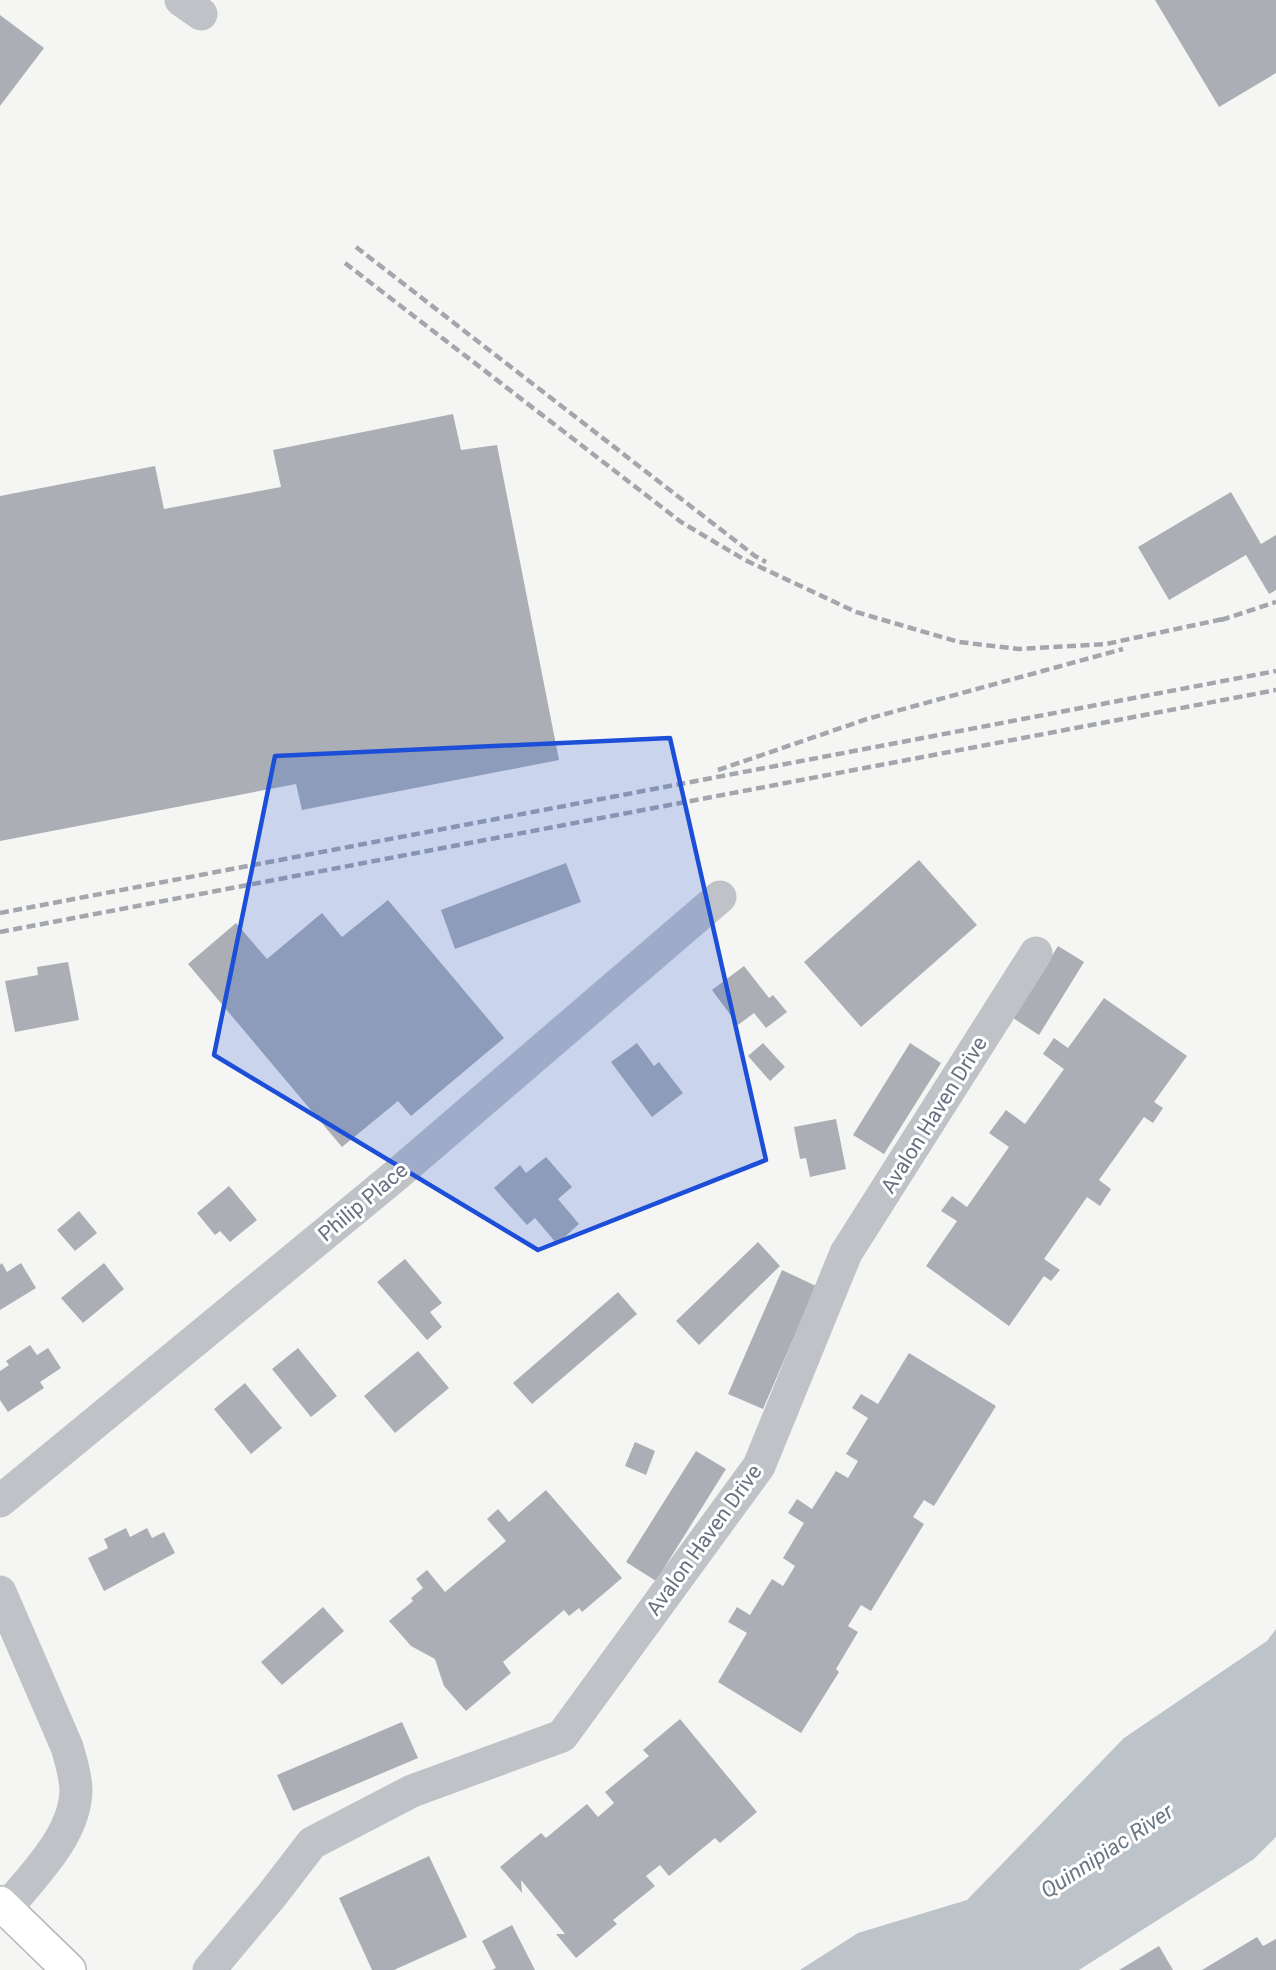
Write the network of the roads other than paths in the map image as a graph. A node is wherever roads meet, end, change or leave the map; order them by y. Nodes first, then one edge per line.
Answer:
1 (720, 897) dead end
2 (1036, 952) dead end
3 (0, 1501) edge
4 (0, 1592) edge
5 (3, 1906) edge
6 (69, 1970) edge
7 (209, 1970) edge

1 - 3 street, Philip Place
2 - 7 street, Avalon Haven Drive
4 - 5 street
5 - 6 main road

